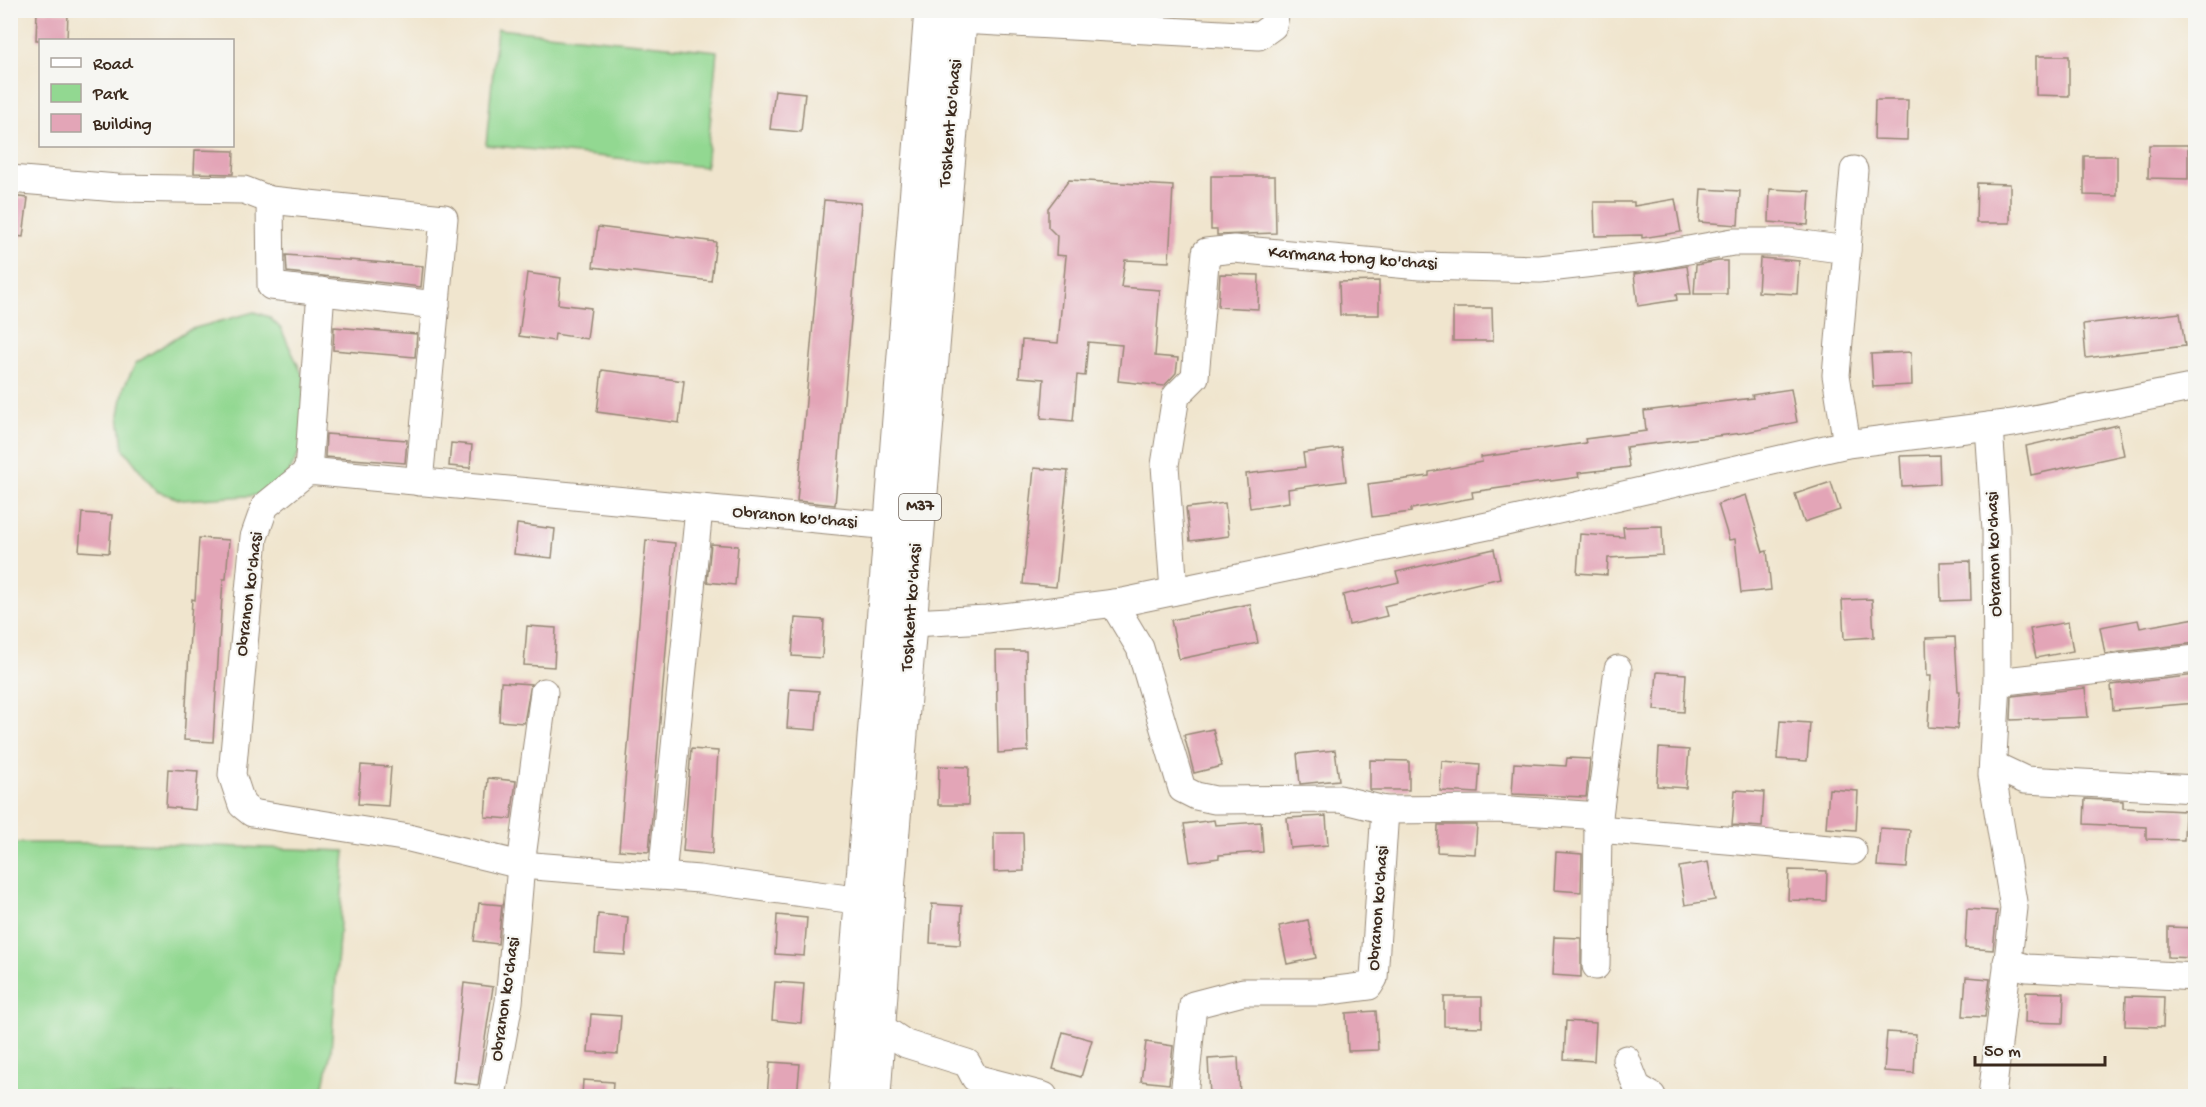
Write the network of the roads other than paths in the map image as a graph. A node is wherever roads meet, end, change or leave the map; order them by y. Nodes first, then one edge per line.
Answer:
1 (1276, 10) edge
2 (950, 14) edge
3 (1854, 170) dead end
4 (10, 179) edge
5 (270, 200) junction
6 (1847, 250) junction
7 (321, 291) junction
8 (436, 305) junction
9 (2196, 387) edge
10 (1989, 426) junction
11 (1847, 444) junction
12 (308, 471) junction
13 (419, 482) junction
14 (699, 509) junction
15 (891, 526) junction
16 (1173, 591) junction
17 (1113, 603) junction
18 (912, 623) junction
19 (2196, 659) edge
20 (1618, 669) dead end
21 (1997, 682) junction
22 (544, 692) dead end
23 (1993, 765) junction
24 (2196, 789) edge
25 (1385, 810) junction
26 (1599, 823) junction
27 (1853, 851) dead end
28 (521, 865) junction
29 (662, 876) junction
30 (863, 902) junction
31 (2007, 962) junction
32 (1596, 966) dead end
33 (2196, 977) edge
34 (879, 1026) junction
35 (1626, 1059) dead end
36 (492, 1096) edge
37 (846, 1096) edge
38 (874, 1096) edge
39 (1044, 1096) edge
40 (1184, 1096) edge
41 (1652, 1096) edge
42 (1992, 1096) edge

1 - 2 street
2 - 15 highway, Toshkent ko'chasi / M37
2 - 18 highway, Toshkent ko'chasi / M37
3 - 6 street
4 - 5 street
5 - 7 street
5 - 8 street
6 - 11 street
6 - 16 street, Karmana tong ko'chasi
7 - 8 street
7 - 12 street
8 - 13 street
9 - 10 street
10 - 11 street
10 - 21 street, Obranon ko'chasi
11 - 16 street
12 - 13 street, Obranon ko'chasi
12 - 28 street, Obranon ko'chasi
13 - 14 street, Obranon ko'chasi
14 - 15 street, Obranon ko'chasi
14 - 29 street
15 - 30 highway, Toshkent ko'chasi / M37
16 - 17 street
17 - 18 street
17 - 25 street
18 - 34 highway, Toshkent ko'chasi / M37
19 - 21 street
20 - 26 street
21 - 23 street, Obranon ko'chasi
22 - 28 street, Obranon ko'chasi
23 - 24 street
23 - 31 street, Obranon ko'chasi
25 - 26 street
25 - 40 street, Obranon ko'chasi
26 - 27 street
26 - 32 street
28 - 29 street, Obranon ko'chasi
28 - 36 street, Obranon ko'chasi
29 - 30 street, Obranon ko'chasi
30 - 37 highway, Toshkent ko'chasi / M37
31 - 33 street
31 - 42 street, Obranon ko'chasi
34 - 38 highway, Toshkent ko'chasi / M37
34 - 39 street
35 - 41 street

